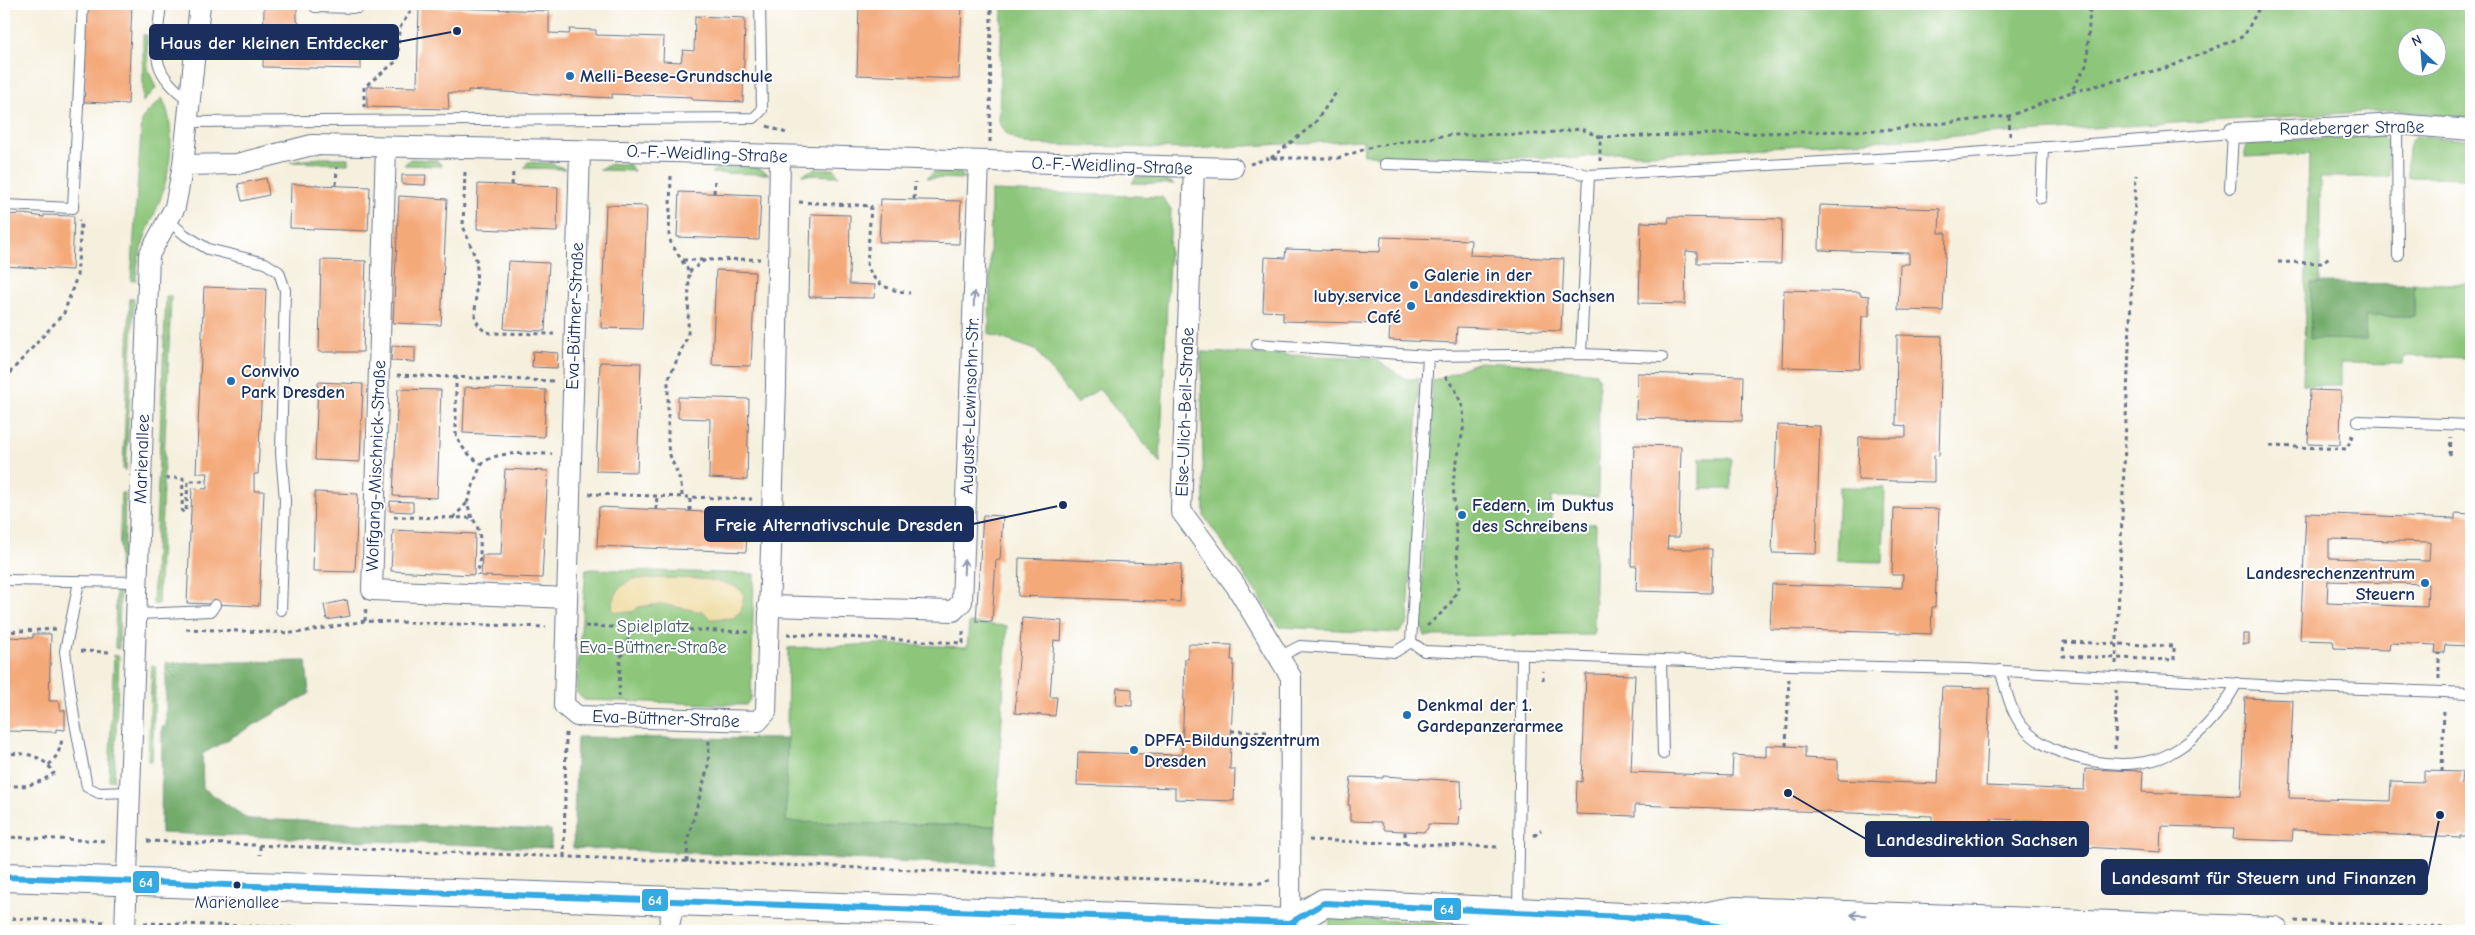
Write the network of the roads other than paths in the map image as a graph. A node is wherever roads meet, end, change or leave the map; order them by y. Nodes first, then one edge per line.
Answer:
1 (83, 4) edge
2 (161, 4) edge
3 (200, 4) edge
4 (313, 4) edge
5 (760, 4) edge
6 (358, 8) dead end
7 (190, 101) junction
8 (188, 122) junction
9 (2397, 124) junction
10 (2471, 130) edge
11 (2233, 132) junction
12 (386, 147) junction
13 (2043, 147) junction
14 (580, 150) junction
15 (780, 156) junction
16 (984, 162) junction
17 (1385, 164) dead end
18 (184, 165) junction
19 (1194, 168) junction
20 (1233, 168) road end
21 (1589, 175) junction
22 (2230, 188) dead end
23 (2041, 198) dead end
24 (4, 206) edge
25 (168, 220) junction
26 (2398, 256) dead end
27 (1257, 344) dead end
28 (1581, 354) junction
29 (1428, 356) junction
30 (1662, 357) dead end
31 (2358, 421) road end
32 (2471, 425) edge
33 (4, 580) edge
34 (79, 582) junction
35 (138, 582) junction
36 (567, 598) junction
37 (216, 604) dead end
38 (768, 606) junction
39 (281, 610) dead end
40 (137, 614) junction
41 (1411, 642) junction
42 (1522, 655) junction
43 (1279, 657) junction
44 (1662, 660) junction
45 (2000, 670) junction
46 (2237, 683) junction
47 (2471, 693) edge
48 (1663, 754) dead end
49 (130, 792) junction
50 (4, 877) edge
51 (128, 882) junction
52 (674, 901) junction
53 (1518, 911) junction
54 (1686, 920) junction
55 (126, 927) edge
56 (1297, 927) edge
57 (668, 931) edge
58 (1759, 931) edge
59 (2274, 931) edge

1 - 24 lane
2 - 7 lane
3 - 7 street, Marienallee
4 - 6 lane
5 - 8 lane
7 - 8 street, Marienallee
8 - 18 street, Marienallee
9 - 10 street, Radeberger Straße
9 - 11 street, Radeberger Straße
9 - 26 lane
11 - 13 lane
11 - 22 lane
12 - 14 street, O.-F.-Weidling-Straße
12 - 18 street, O.-F.-Weidling-Straße
12 - 36 street, Wolfgang-Mischnick-Straße
13 - 21 lane
13 - 23 lane
14 - 15 street, O.-F.-Weidling-Straße
14 - 36 street, Eva-Büttner-Straße
15 - 16 street, O.-F.-Weidling-Straße
15 - 38 street, Eva-Büttner-Straße
16 - 19 street, O.-F.-Weidling-Straße
38 -> 16 street, Auguste-Lewinsohn-Str.
17 - 21 lane
18 - 25 street, Marienallee
19 - 20 street, O.-F.-Weidling-Straße
19 - 43 street, Else-Ulich-Beil-Straße
21 - 28 lane
25 - 35 street, Marienallee
25 - 39 lane
27 - 29 lane
28 - 29 lane
28 - 30 lane
29 - 41 lane
31 - 32 lane
33 - 34 lane
34 - 35 lane
34 - 49 lane
35 - 40 street, Marienallee
36 - 38 street, Eva-Büttner-Straße
37 - 40 lane
40 - 49 street, Marienallee
41 - 42 lane
41 - 43 lane
42 - 44 lane
42 - 53 lane
43 - 56 street, Else-Ulich-Beil-Straße
44 - 45 lane
44 - 48 lane
45 - 46 lane
45 - 46 lane
46 - 47 lane
49 - 51 street, Marienallee
50 - 51 main road
51 - 52 main road
51 - 55 street, Marienallee
52 - 56 main road
52 - 57 street
53 - 54 main road
53 - 56 main road
54 - 58 main road
59 -> 54 main road

